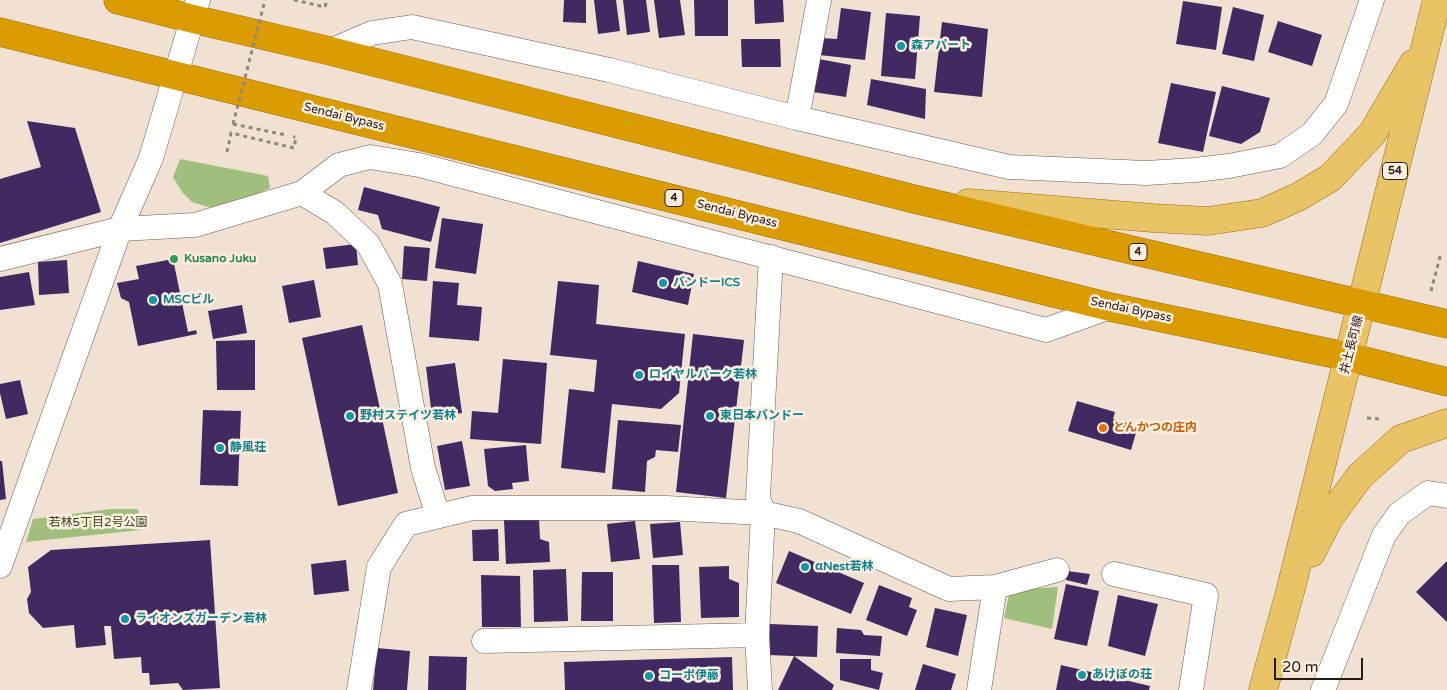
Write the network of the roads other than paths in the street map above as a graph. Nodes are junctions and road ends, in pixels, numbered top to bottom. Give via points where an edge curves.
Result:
1 (118, 0) edge
2 (820, 0) edge
3 (1372, 0) edge
4 (1437, 0) edge
5 (196, 10) edge
6 (0, 32) edge
7 (1428, 37) junction
8 (330, 51) junction
9 (176, 75) junction
10 (797, 118) junction
11 (302, 193) junction
12 (914, 199) junction
13 (120, 229) junction
14 (771, 257) junction
15 (0, 259) edge
16 (1362, 305) junction
17 (1110, 306) junction
18 (1447, 324) edge
19 (1349, 356) junction
20 (1447, 382) edge
21 (1447, 423) edge
22 (1447, 496) edge
23 (763, 513) junction
24 (438, 516) junction
25 (0, 566) edge
26 (1057, 570) dead end
27 (1114, 574) dead end
28 (995, 587) junction
29 (1290, 592) junction
30 (757, 635) junction
31 (484, 641) dead end
32 (359, 690) edge
33 (760, 690) edge
34 (979, 690) edge
35 (1191, 690) edge
36 (1263, 690) edge
37 (1323, 690) edge

1 - 5 highway, 4
2 - 10 street
3 - 10 street via 1336,104 1312,134 1280,156 1230,166 1146,173 1009,167
4 - 7 main road, 井土長町線 / 54
5 - 8 highway, 4
5 - 9 street
6 - 9 highway, Sendai Bypass / 4
7 - 12 main road via 1372,134 1330,178 1298,198 1262,213 1208,221
7 - 16 main road, 井土長町線 / 54
8 - 10 street via 372,33 412,27 609,70
8 - 12 highway, 4
9 - 13 street via 151,158
9 - 17 highway, Sendai Bypass / 4
11 - 13 street via 195,226
11 - 14 street via 339,165 370,156 419,165
11 - 24 street via 335,212 368,244 390,284 423,468
12 - 16 highway, 4
13 - 15 street
13 - 25 street
14 - 17 street via 1046,330
14 - 23 street via 758,497
16 - 18 highway, 4
16 - 19 main road, 井土長町線 / 54
17 - 19 highway, Sendai Bypass / 4
19 - 20 highway, Sendai Bypass / 4
19 - 29 main road, 井土長町線 / 54
21 - 29 main road via 1401,439 1360,476 1329,518
22 - 37 street via 1428,493 1399,514 1384,535
23 - 24 street via 666,508 472,508
23 - 28 street via 799,521 949,590
23 - 30 street
24 - 32 street via 406,524 379,567
26 - 28 street
27 - 35 street via 1206,595
28 - 34 street
29 - 36 main road, 井土長町線 / 54
30 - 31 street
30 - 33 street

